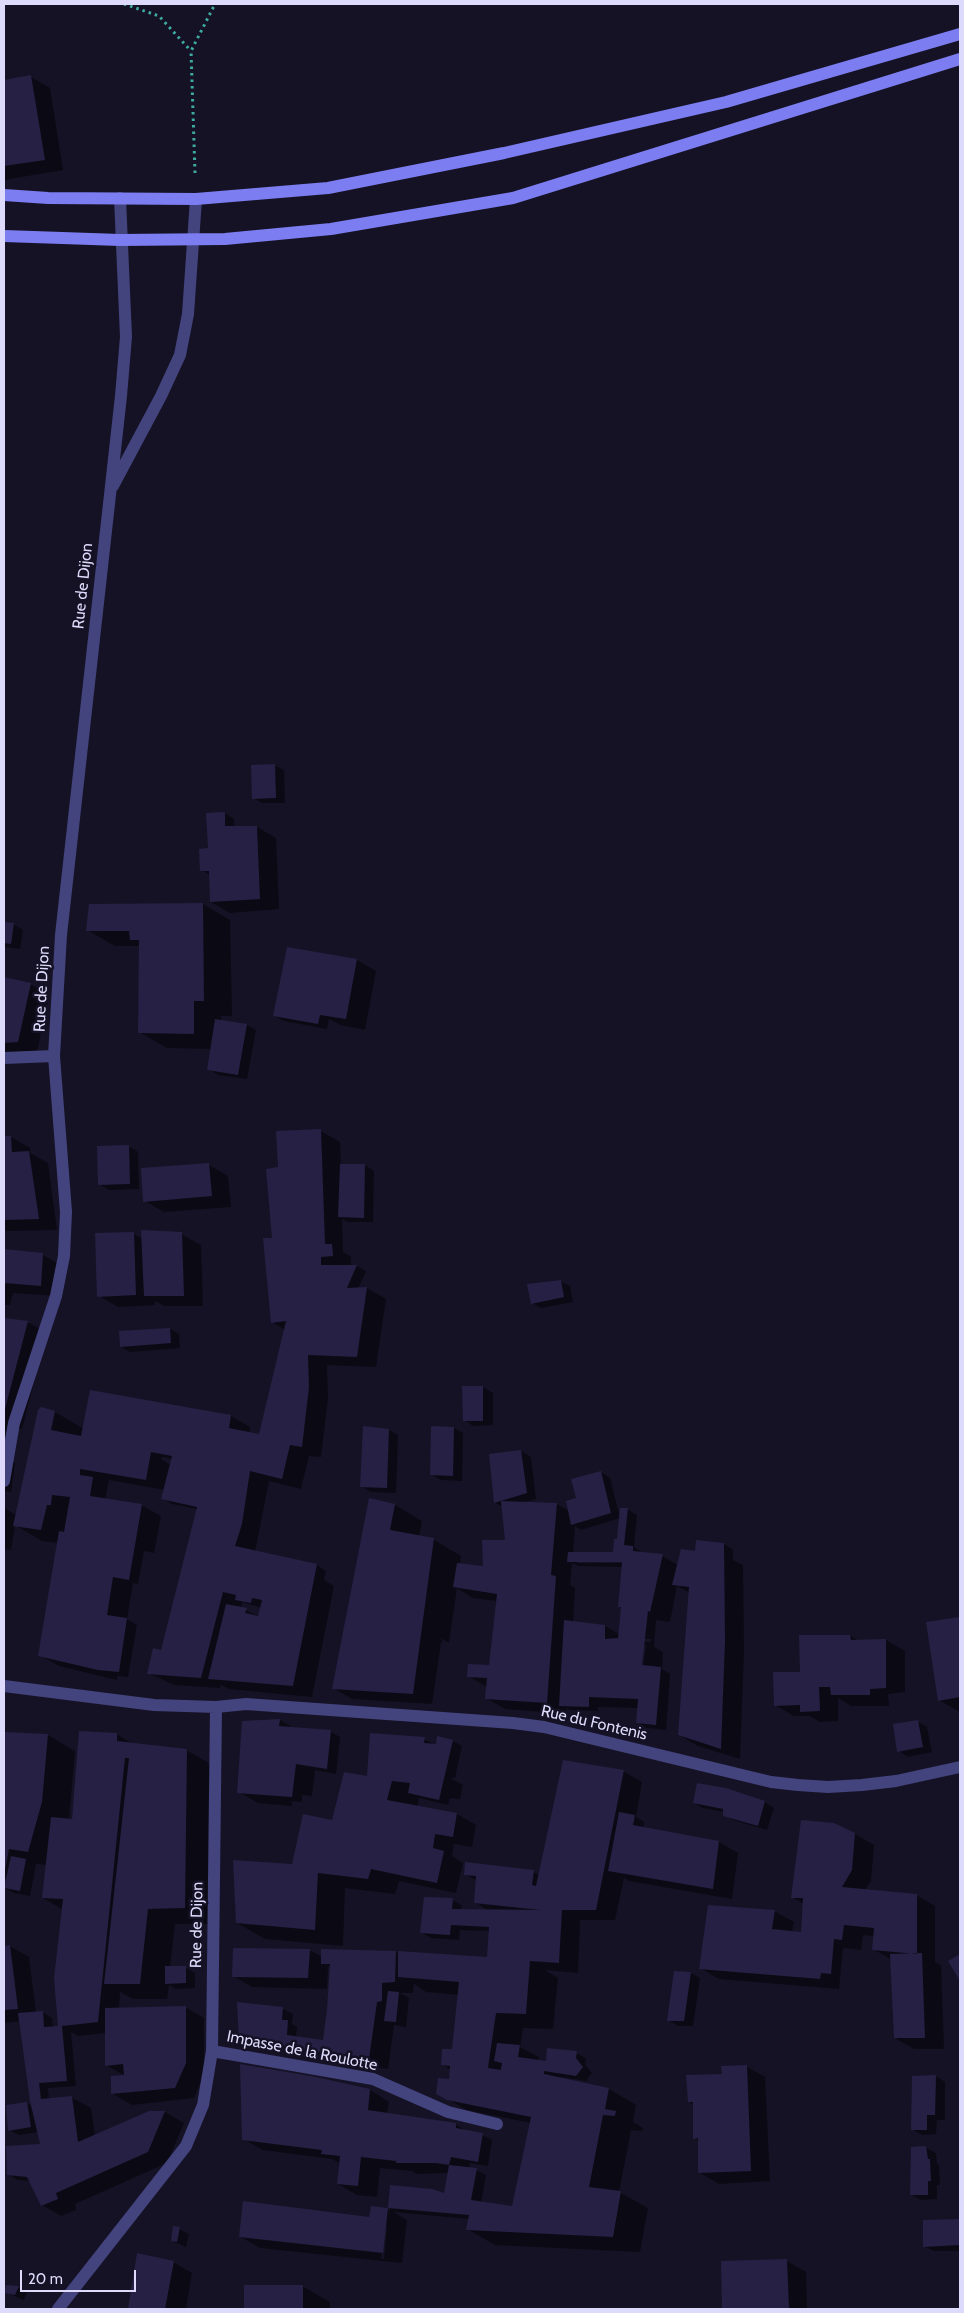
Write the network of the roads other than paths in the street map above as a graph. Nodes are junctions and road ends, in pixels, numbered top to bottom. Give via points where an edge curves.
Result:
1 (960, 34) edge
2 (960, 59) edge
3 (4, 195) edge
4 (120, 198) junction
5 (196, 199) junction
6 (4, 236) edge
7 (120, 240) junction
8 (194, 240) junction
9 (109, 493) junction
10 (54, 1056) junction
11 (4, 1058) edge
12 (4, 1481) edge
13 (4, 1686) edge
14 (216, 1707) junction
15 (960, 1767) edge
16 (212, 2050) junction
17 (497, 2124) dead end
18 (58, 2309) edge

1 - 5 main road via 726,102 504,153 328,188
2 - 8 main road via 513,198 331,229
3 - 4 main road
4 - 5 main road
4 - 7 street, Rue de Dijon
5 - 8 street, Rue de Dijon
6 - 7 main road
7 - 8 main road
7 - 9 street, Rue de Dijon via 126,337
8 - 9 street, Rue de Dijon via 188,314 180,355
9 - 10 street, Rue de Dijon via 61,935
10 - 11 street
10 - 12 street, Rue de Dijon via 66,1212 64,1256 56,1296 14,1423
13 - 14 street via 154,1705
14 - 15 street, Rue du Fontenis via 246,1704 529,1725 771,1782 798,1785 862,1785
14 - 16 street, Rue de Dijon
16 - 17 street, Impasse de la Roulotte via 373,2079 448,2112
16 - 18 street, Rue de Dijon via 203,2105 186,2146

